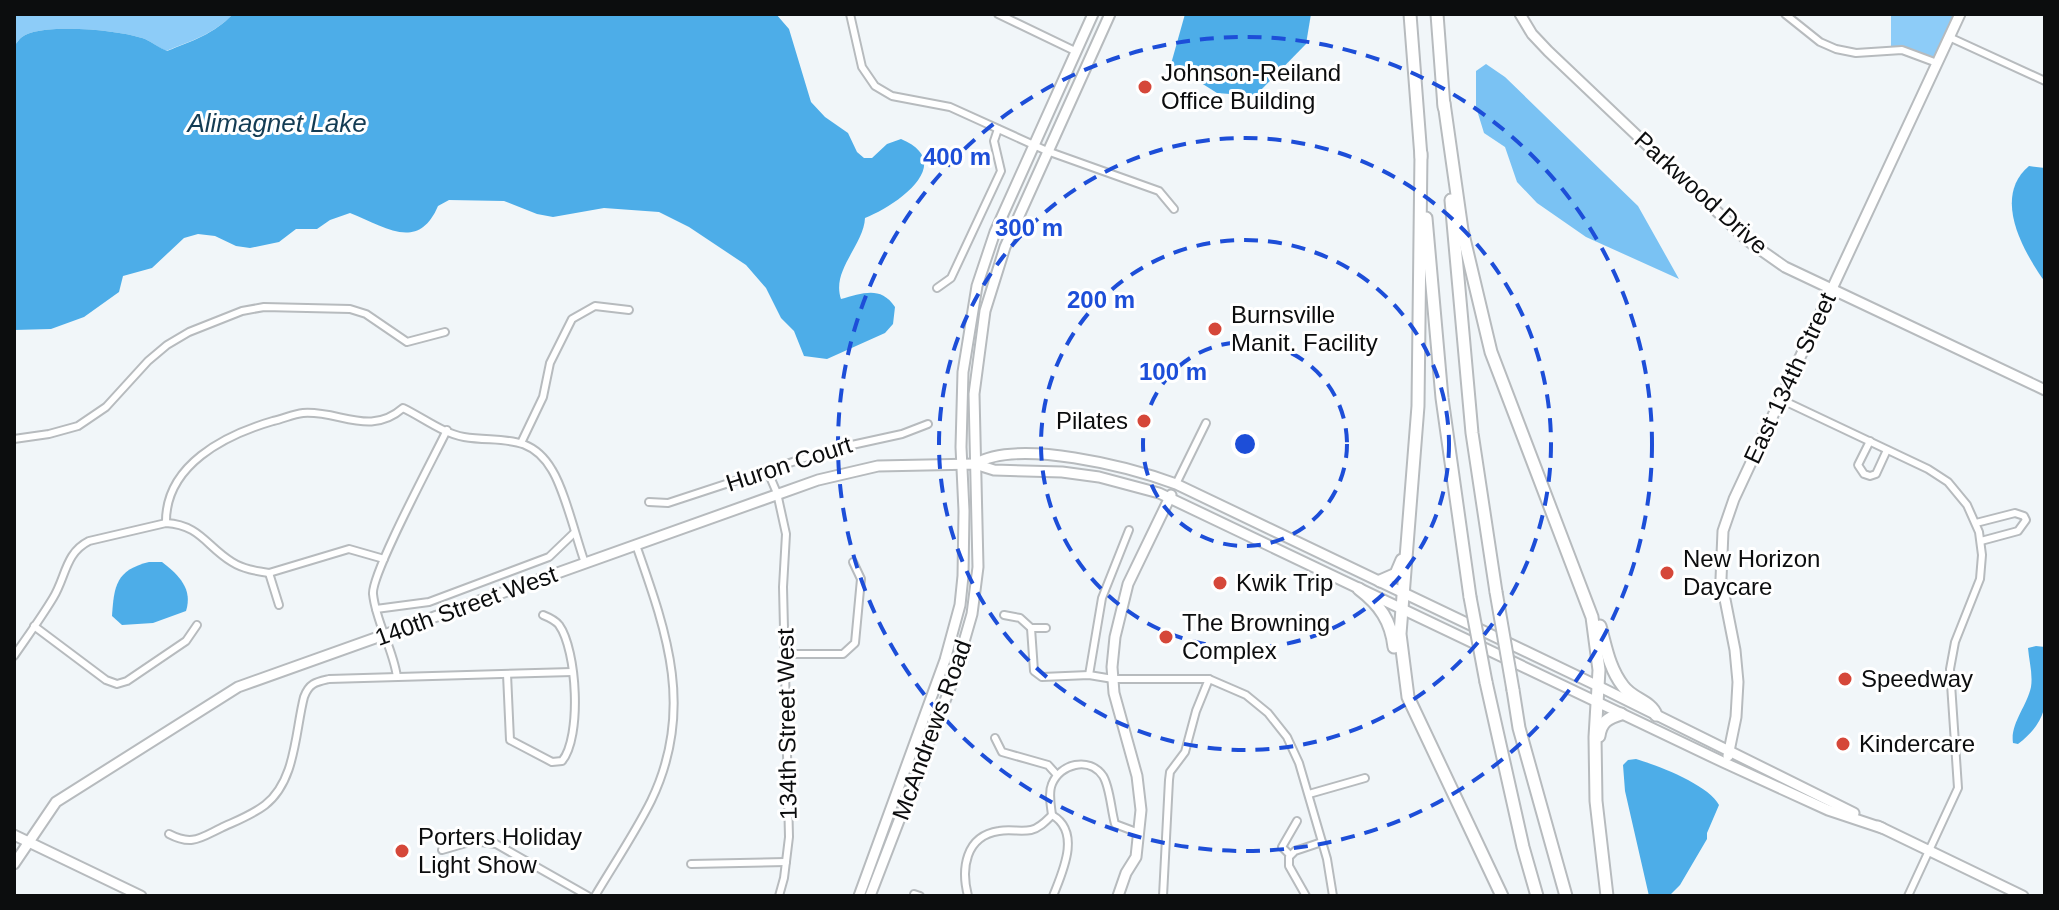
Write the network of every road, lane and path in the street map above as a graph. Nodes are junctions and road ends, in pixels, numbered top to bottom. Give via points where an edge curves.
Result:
1 (850, 14) edge
2 (998, 14) edge
3 (1093, 14) edge
4 (1110, 14) edge
5 (1410, 14) edge
6 (1437, 14) edge
7 (1520, 14) edge
8 (1785, 14) edge
9 (1960, 14) edge
10 (1949, 37) junction
11 (1077, 52) junction
12 (1937, 63) junction
13 (2045, 81) edge
14 (1444, 103) junction
15 (998, 129) junction
16 (1034, 146) junction
17 (1047, 151) junction
18 (1421, 153) junction
19 (1174, 209) dead end
20 (937, 288) dead end
21 (1831, 290) junction
22 (629, 310) dead end
23 (445, 332) dead end
24 (2045, 390) edge
25 (1780, 399) junction
26 (1206, 423) dead end
27 (928, 424) dead end
28 (447, 430) junction
29 (14, 439) edge
30 (1870, 441) junction
31 (521, 443) junction
32 (1887, 450) junction
33 (961, 464) junction
34 (975, 464) junction
35 (768, 472) junction
36 (1176, 484) junction
37 (777, 493) junction
38 (1170, 497) junction
39 (649, 502) dead end
40 (166, 523) junction
41 (1976, 523) junction
42 (1409, 524) junction
43 (1129, 530) dead end
44 (574, 533) junction
45 (1981, 541) junction
46 (636, 545) junction
47 (384, 559) junction
48 (853, 562) dead end
49 (585, 563) junction
50 (269, 573) junction
51 (1380, 581) junction
52 (1359, 589) junction
53 (1404, 593) junction
54 (279, 605) dead end
55 (376, 609) junction
56 (1402, 609) junction
57 (543, 615) dead end
58 (1004, 615) dead end
59 (1592, 617) junction
60 (197, 625) dead end
61 (34, 626) junction
62 (1031, 628) junction
63 (1046, 628) dead end
64 (385, 635) junction
65 (785, 654) junction
66 (14, 656) edge
67 (572, 672) junction
68 (507, 674) junction
69 (1089, 675) junction
70 (397, 677) junction
71 (1113, 679) junction
72 (1209, 679) junction
73 (1598, 686) junction
74 (1406, 689) junction
75 (1598, 704) junction
76 (1621, 714) junction
77 (1656, 715) junction
78 (995, 738) dead end
79 (1731, 752) junction
80 (1725, 763) junction
81 (1057, 775) junction
82 (1365, 778) dead end
83 (1596, 780) junction
84 (1309, 794) junction
85 (1052, 815) junction
86 (1297, 821) dead end
87 (1882, 828) junction
88 (1139, 833) junction
89 (169, 834) dead end
90 (14, 835) edge
91 (28, 842) junction
92 (1322, 842) junction
93 (442, 850) dead end
94 (1930, 852) junction
95 (1290, 855) junction
96 (786, 862) junction
97 (14, 864) edge
98 (691, 864) dead end
99 (141, 896) edge
100 (588, 896) edge
101 (595, 896) edge
102 (779, 896) edge
103 (859, 896) edge
104 (870, 896) edge
105 (968, 896) edge
106 (1053, 896) edge
107 (1118, 896) edge
108 (1163, 896) edge
109 (1306, 896) edge
110 (1333, 896) edge
111 (1502, 896) edge
112 (1537, 896) edge
113 (1566, 896) edge
114 (1607, 896) edge
115 (1908, 896) edge
116 (2023, 896) edge

1 - 15 street via 862,67 875,86 892,96 950,107
2 - 11 street
3 - 11 street, McAndrews Road
4 - 17 street, McAndrews Road
5 - 18 highway
6 - 14 highway
7 - 21 street, Parkwood Drive via 1548,51 1748,241
8 - 12 street via 1836,49 1902,50
9 - 10 street, East 134th Street
10 - 12 street, East 134th Street
10 - 13 street
11 - 16 street, McAndrews Road
12 - 21 street, East 134th Street
14 - 59 highway via 1462,230 1491,352
14 - 113 highway, bridge via 1472,433 1496,592 1519,728
15 - 16 street
15 - 20 street via 994,141 1001,171 951,278
16 - 17 street
16 - 33 street, McAndrews Road via 985,259 972,306 963,372
17 - 19 street via 1159,191
17 - 34 street, McAndrews Road via 1005,247 985,311 974,394
18 - 42 highway via 1418,406
18 - 112 highway, bridge via 1442,398 1470,597
21 - 24 street, Parkwood Drive
21 - 25 street, East 134th Street
22 - 31 street via 595,306 572,319
23 - 29 street via 407,342 350,309 242,311 167,345 106,407 78,426
25 - 30 street
25 - 79 street, East 134th Street via 1723,531 1721,579 1738,682
26 - 36 street
27 - 35 street, Huron Court via 840,446
28 - 31 street via 463,437
28 - 40 street via 403,408 392,418 374,421 302,413 245,429 189,466 169,497
28 - 47 street
30 - 32 street
30 - 32 street via 1858,465 1864,474 1876,474
31 - 44 street via 540,454 553,471
32 - 41 street via 1948,482
33 - 34 street, 140th Street West
33 - 37 street, 140th Street West via 878,466
33 - 103 street, McAndrews Road via 963,576 954,630
34 - 36 street via 993,455 1080,458
34 - 38 street via 1099,477
34 - 104 street, McAndrews Road via 978,567 972,614 953,680
35 - 37 street, 134th Street West
35 - 39 street, Huron Court via 668,503
36 - 38 street
36 - 51 street
37 - 46 street, 140th Street West
37 - 65 street, 134th Street West via 786,534 778,587
38 - 52 street
38 - 71 street via 1123,598
40 - 50 street via 194,529 230,561
40 - 61 street via 79,547
41 - 45 street
41 - 45 street via 2015,513 2026,520 2018,531
42 - 51 highway via 1400,568
42 - 53 highway
43 - 69 street via 1102,598
44 - 49 street
44 - 55 street via 549,557 429,602
45 - 94 street via 1980,579 1950,669 1958,788
46 - 49 street, 140th Street West
46 - 101 street via 669,645 673,726 651,800
47 - 50 street via 349,549
47 - 55 street via 372,591
48 - 65 street via 861,579 855,643 843,654
49 - 64 street, 140th Street West
50 - 54 street
51 - 53 street
52 - 56 street
52 - 74 highway via 1388,621
53 - 56 highway
53 - 73 street
55 - 64 street
56 - 74 highway
56 - 75 street
57 - 67 street via 559,625 570,649
58 - 62 street via 1020,618
59 - 73 highway
59 - 77 highway via 1599,623 1618,679
60 - 61 street via 186,641 117,684
61 - 66 street
62 - 63 street
62 - 69 street via 1034,671 1042,677
64 - 70 street
64 - 91 street, 140th Street West via 238,687 56,802
65 - 96 street, 134th Street West
67 - 68 street
67 - 68 street via 571,740 564,758 555,762 510,740
68 - 70 street
69 - 71 street
70 - 89 street via 314,682 304,697 288,771 275,796 253,813 194,840
71 - 72 street
71 - 88 street via 1137,776
72 - 84 street via 1246,695 1268,713 1287,737
72 - 108 street via 1185,752 1170,772
73 - 75 highway
73 - 77 street
74 - 111 highway
75 - 76 street
75 - 83 highway
76 - 80 street
76 - 83 highway via 1601,726
77 - 79 street
78 - 81 street via 1002,752 1048,765
79 - 80 street, East 134th Street
79 - 87 street
80 - 87 street via 1828,810
81 - 85 street via 1051,786
81 - 88 street via 1072,765 1092,766 1107,786 1115,824
82 - 84 street
83 - 114 highway
84 - 92 street
85 - 105 street via 1034,830 1000,830 977,841 967,856
85 - 106 street via 1062,823 1069,854
86 - 95 street via 1282,847
87 - 94 street
88 - 107 street via 1136,857
90 - 91 street
91 - 97 street, 140th Street West
91 - 99 street
92 - 95 street
92 - 110 street
93 - 100 street via 473,841 496,844
94 - 115 street
94 - 116 street
95 - 109 street via 1289,866
96 - 98 street
96 - 102 street, 134th Street West

